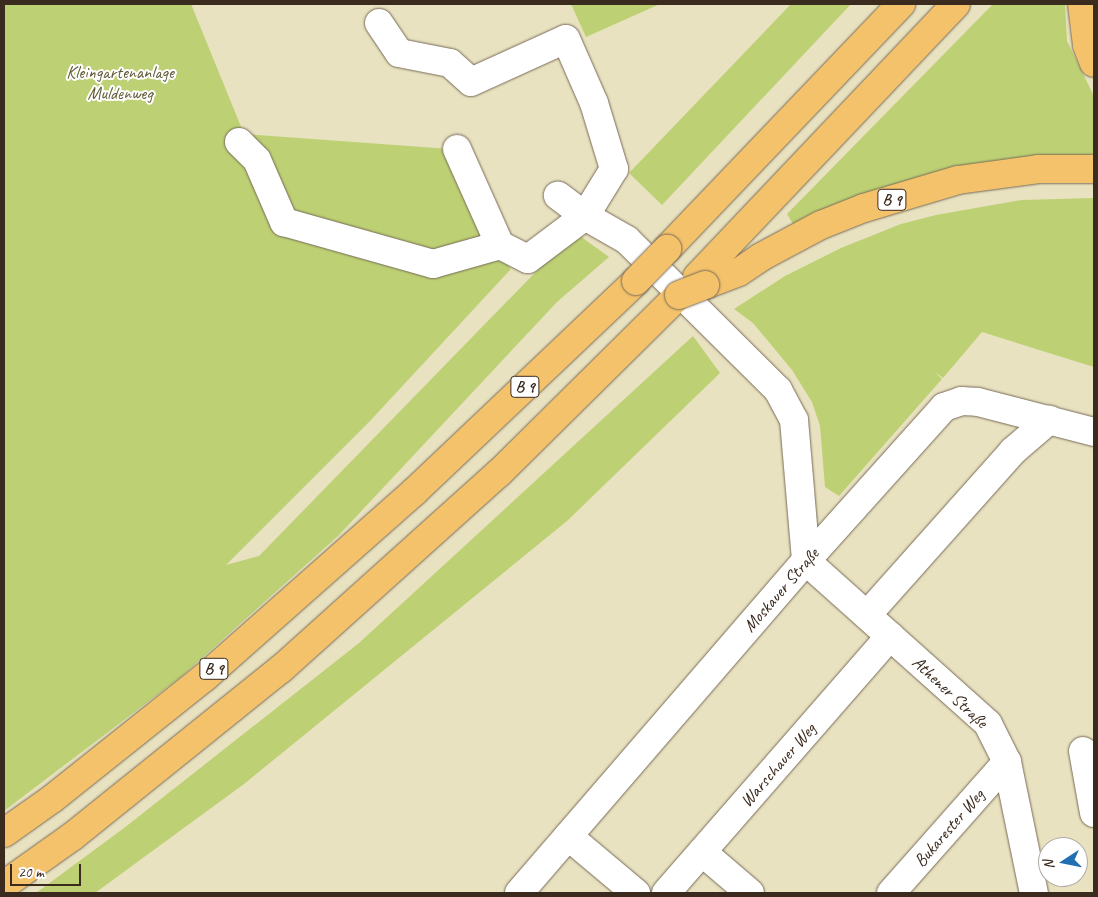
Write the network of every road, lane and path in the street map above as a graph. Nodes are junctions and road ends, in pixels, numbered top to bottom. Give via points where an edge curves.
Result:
1 (956, 4) edge
2 (1082, 4) edge
3 (898, 7) edge
4 (379, 23) dead end
5 (1094, 63) edge
6 (239, 142) dead end
7 (456, 149) dead end
8 (1094, 169) edge
9 (558, 196) dead end
10 (585, 216) junction
11 (500, 245) junction
12 (686, 292) junction
13 (1049, 420) junction
14 (1094, 432) edge
15 (806, 561) junction
16 (867, 615) junction
17 (890, 636) junction
18 (1083, 751) dead end
19 (1007, 762) junction
20 (1094, 813) edge
21 (4, 833) edge
22 (568, 836) junction
23 (702, 852) junction
24 (4, 885) edge
25 (519, 893) edge
26 (636, 893) edge
27 (666, 893) edge
28 (750, 893) edge
29 (892, 893) edge
30 (1034, 893) edge

1 - 12 highway
2 - 5 highway via 1087,45
3 - 21 highway, B 9, bridge via 636,281 414,492 205,677 52,799
4 - 10 street via 399,53 450,63 471,82 566,39 594,103 614,169
6 - 11 street via 256,160 284,222 433,264
7 - 11 street
8 - 12 highway, B 9 via 1038,169 949,183 864,208 821,225 739,272
9 - 10 street
10 - 11 street via 528,259
10 - 15 street via 627,240 778,390 794,420
12 - 24 highway, B 9 via 499,472 281,668 73,836
13 - 14 street, Moskauer Straße
13 - 15 street, Moskauer Straße via 978,402 960,401 944,407
13 - 16 street via 1013,451
15 - 16 street, Athener Straße
15 - 22 street, Moskauer Straße
16 - 17 street, Athener Straße
17 - 19 street, Athener Straße via 988,724
17 - 23 street, Warschauer Weg
18 - 20 street
19 - 29 street, Bukarester Weg
19 - 30 street, Athener Straße
22 - 25 street, Moskauer Straße
22 - 26 street
23 - 27 street, Warschauer Weg
23 - 28 street

